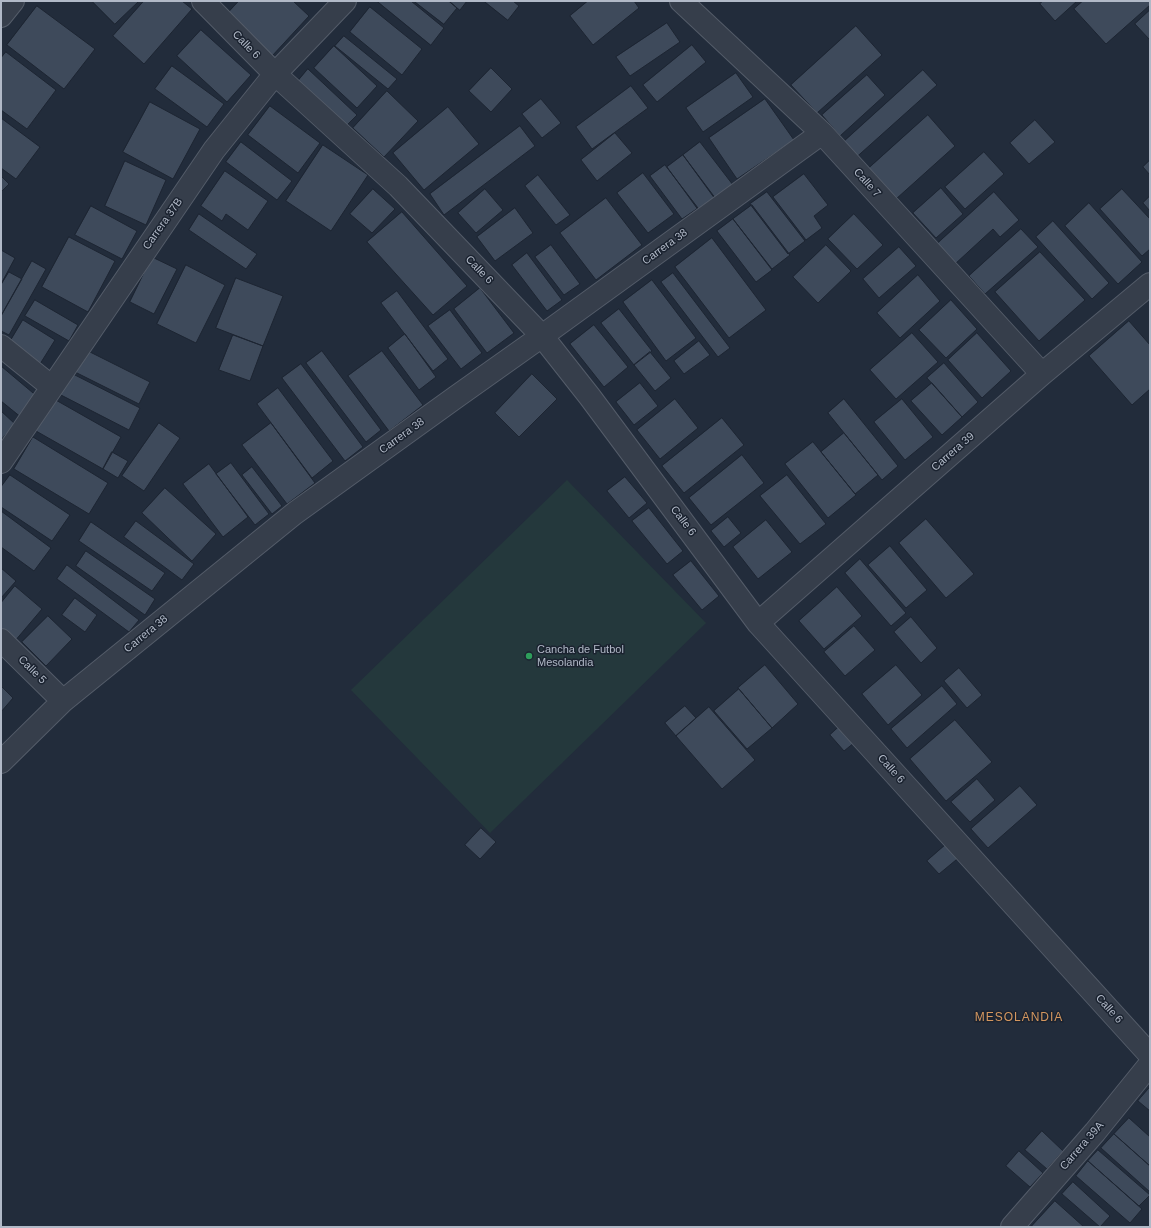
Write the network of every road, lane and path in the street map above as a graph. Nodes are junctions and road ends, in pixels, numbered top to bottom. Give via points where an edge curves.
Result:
1 (13, 1) edge
2 (204, 1) edge
3 (345, 1) edge
4 (682, 1) edge
5 (1, 16) edge
6 (276, 74) junction
7 (822, 133) junction
8 (1150, 284) edge
9 (542, 336) junction
10 (1, 346) edge
11 (1042, 374) junction
12 (52, 387) junction
13 (1, 462) edge
14 (758, 623) junction
15 (1, 640) edge
16 (63, 701) junction
17 (1, 762) edge
18 (1150, 1055) edge
19 (1150, 1064) edge
20 (1012, 1227) edge

1 - 5 street
2 - 6 street, Calle 6
3 - 6 street, Carrera 37B
4 - 7 street, Calle 7
6 - 9 street, Calle 6 via 398,186
6 - 12 street, Carrera 37B via 214,150
7 - 9 street, Carrera 38
7 - 11 street, Calle 7
8 - 11 street, Carrera 39
9 - 14 street, Calle 6
9 - 16 street, Carrera 38 via 295,513
10 - 12 street
11 - 14 street, Carrera 39
12 - 13 street, Carrera 37B
14 - 18 street, Calle 6
15 - 16 street, Calle 5
16 - 17 street, Carrera 38
19 - 20 street, Carrera 39A

